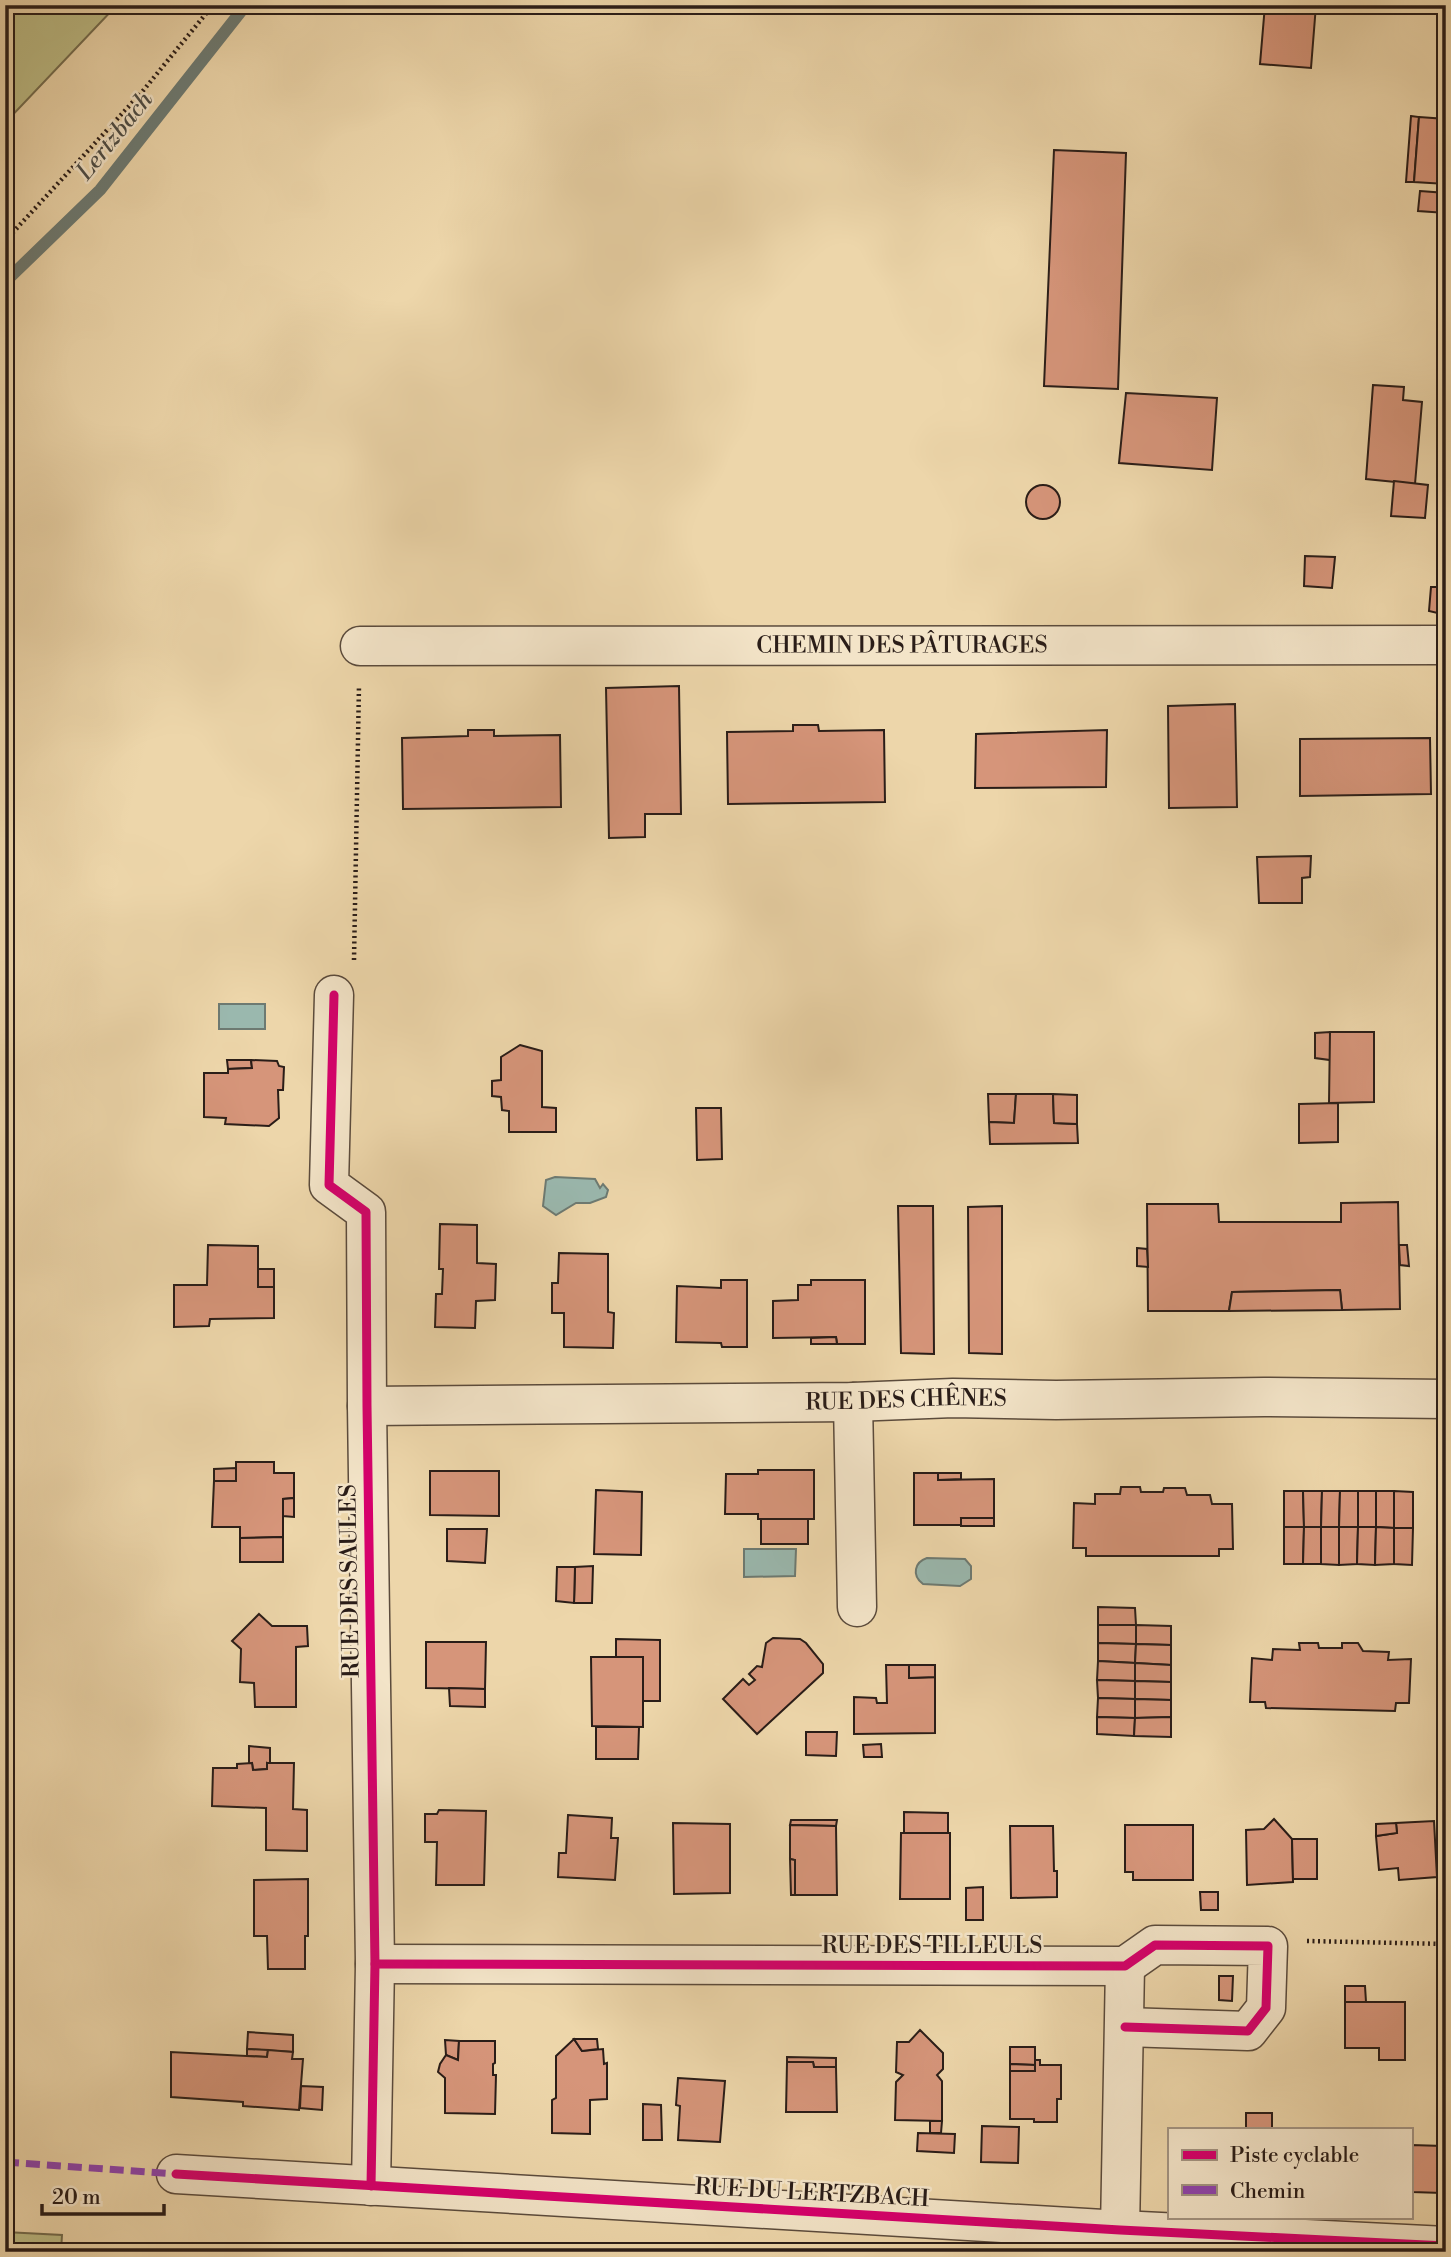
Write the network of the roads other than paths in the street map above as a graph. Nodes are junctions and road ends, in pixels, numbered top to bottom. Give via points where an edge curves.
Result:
1 (1446, 645) edge
2 (360, 646) road end
3 (334, 995) road end
4 (1446, 1399) edge
5 (853, 1402) junction
6 (367, 1406) junction
7 (857, 1607) dead end
8 (375, 1964) junction
9 (1125, 1965) junction
10 (1125, 2026) junction
11 (176, 2174) dead end
12 (371, 2186) junction
13 (1120, 2230) junction
14 (1446, 2246) edge

1 - 2 street, CHEMIN DES PÂTURAGES
3 - 6 street, RUE DES SAULES via 329,1185 366,1212
4 - 5 street, RUE DES CHÊNES
5 - 6 street, RUE DES CHÊNES
5 - 7 street
6 - 8 street, RUE DES SAULES
8 - 9 street, RUE DES TILLEULS
8 - 12 street, RUE DES SAULES
9 - 10 street
9 - 10 street via 1155,1945 1268,1946 1266,2008 1248,2031
10 - 13 street
11 - 12 street, RUE DU LERTZBACH
12 - 13 street, RUE DU LERTZBACH
13 - 14 street, RUE DU LERTZBACH

